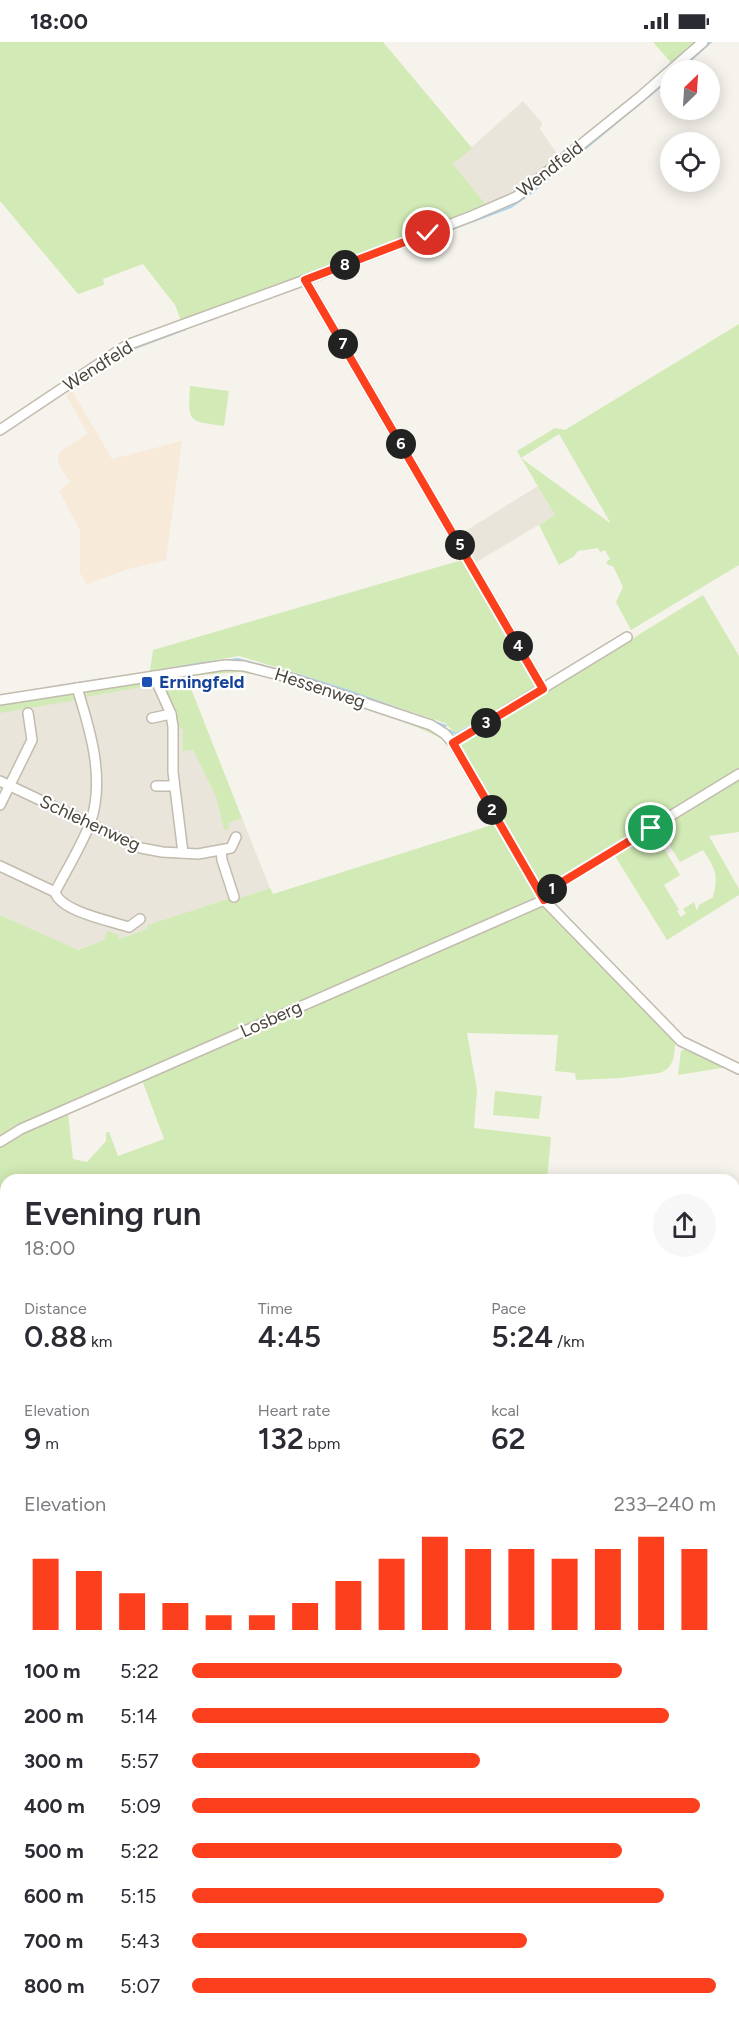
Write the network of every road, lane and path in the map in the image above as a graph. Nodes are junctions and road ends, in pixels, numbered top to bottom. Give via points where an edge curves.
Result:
1 (703, 42) edge
2 (305, 280) junction
3 (0, 430) edge
4 (627, 637) dead end
5 (154, 676) junction
6 (77, 688) junction
7 (543, 689) junction
8 (0, 700) edge
9 (28, 713) dead end
10 (171, 714) junction
11 (152, 718) dead end
12 (453, 743) junction
13 (739, 774) edge
14 (0, 781) edge
15 (10, 785) junction
16 (156, 786) dead end
17 (174, 786) junction
18 (0, 806) edge
19 (89, 824) junction
20 (236, 837) dead end
21 (221, 851) junction
22 (183, 853) junction
23 (0, 866) edge
24 (55, 892) junction
25 (234, 897) dead end
26 (544, 900) junction
27 (140, 919) dead end
28 (739, 1069) edge
29 (0, 1142) edge

1 - 2 street, Wendfeld via 516,197
2 - 3 street, Wendfeld via 119,349
2 - 7 street
4 - 7 street
5 - 6 street, Hessenweg
5 - 10 street
5 - 12 street, Hessenweg via 214,666 244,666 431,725
6 - 8 street, Hessenweg
6 - 19 street via 94,750 94,799
7 - 12 street
9 - 15 street via 32,740
10 - 11 street
10 - 17 street
12 - 26 street, Hessenweg
13 - 26 street via 554,887
14 - 15 street, Schlehenweg
15 - 18 street
15 - 19 street, Schlehenweg
16 - 17 street
17 - 22 street
19 - 22 street, Schlehenweg via 141,848
19 - 24 street
20 - 21 street via 231,848
21 - 22 street, Schlehenweg
21 - 25 street
23 - 24 street
24 - 27 street via 65,906 129,927
26 - 28 street, Hessenweg via 681,1041
26 - 29 street, Losberg via 21,1129

